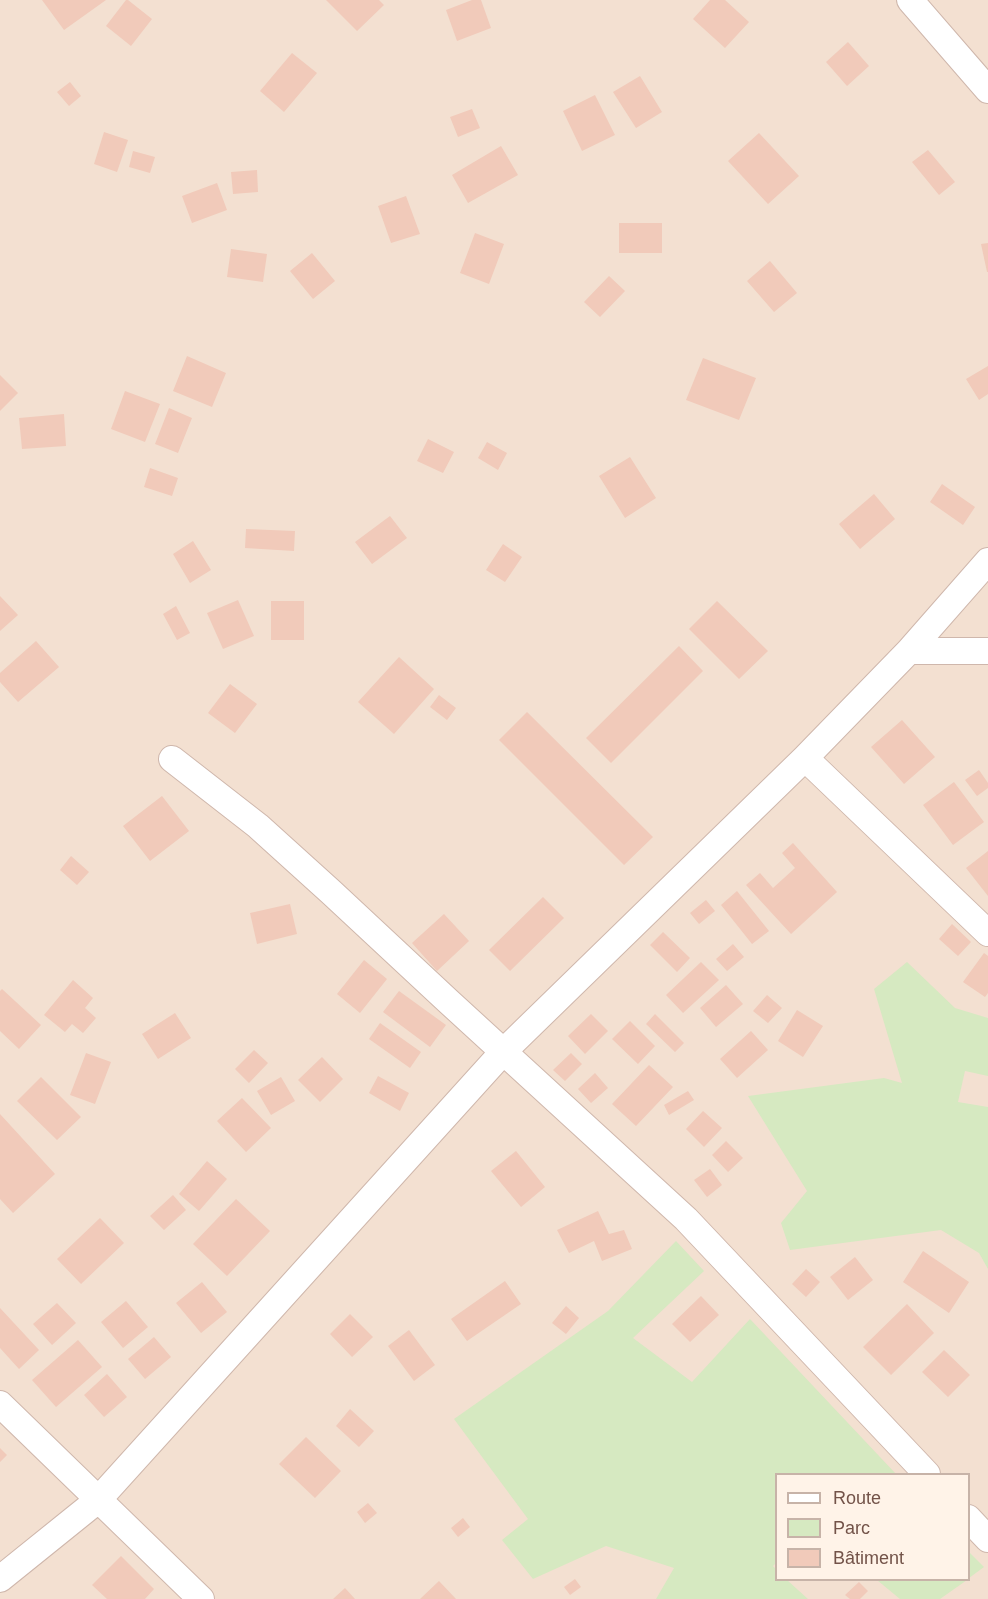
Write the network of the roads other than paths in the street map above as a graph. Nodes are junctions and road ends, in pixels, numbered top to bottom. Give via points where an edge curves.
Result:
1 (910, 0) edge
2 (988, 90) edge
3 (988, 561) edge
4 (909, 651) junction
5 (988, 651) edge
6 (805, 758) junction
7 (172, 759) dead end
8 (988, 933) edge
9 (503, 1053) junction
10 (0, 1404) edge
11 (926, 1473) edge
12 (98, 1500) junction
13 (970, 1519) edge
14 (988, 1539) edge
15 (0, 1579) edge
16 (201, 1599) edge

1 - 2 street
3 - 4 street
4 - 5 street
4 - 6 street
6 - 8 street
6 - 9 street
7 - 9 street via 258,826
9 - 11 street via 686,1219
9 - 12 street
10 - 12 street
12 - 15 street
12 - 16 street
13 - 14 street

